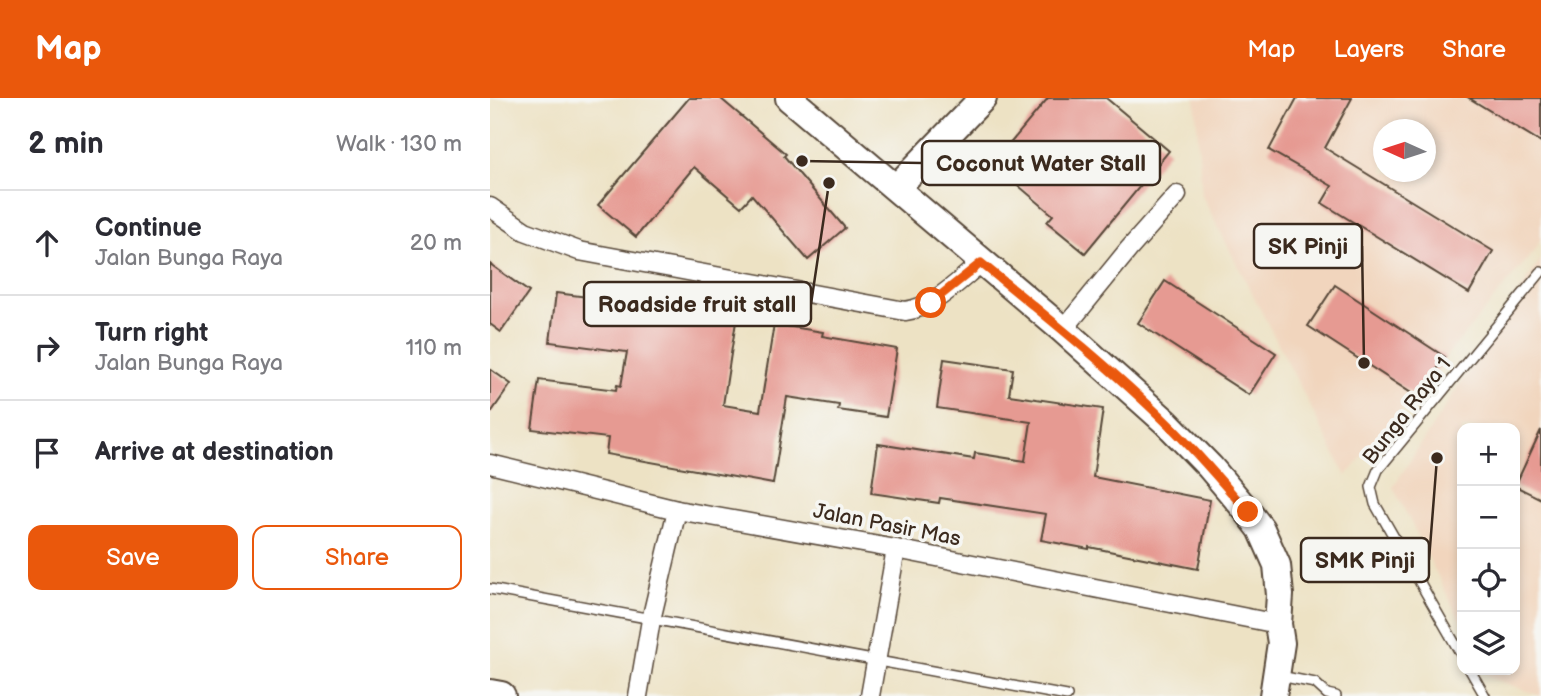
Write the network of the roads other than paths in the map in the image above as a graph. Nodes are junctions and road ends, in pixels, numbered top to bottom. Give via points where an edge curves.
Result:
1 (789, 98) edge
2 (982, 98) edge
3 (896, 188) junction
4 (1177, 195) dead end
5 (490, 207) edge
6 (981, 263) junction
7 (1541, 272) edge
8 (1063, 330) junction
9 (490, 464) edge
10 (677, 510) junction
11 (897, 549) junction
12 (490, 589) edge
13 (651, 620) junction
14 (1278, 624) junction
15 (1457, 647) edge
16 (877, 662) junction
17 (1473, 675) edge
18 (1275, 686) edge
19 (490, 694) edge
20 (501, 696) edge
21 (638, 696) edge
22 (870, 696) edge
23 (1067, 696) edge
24 (1255, 696) edge
25 (1336, 696) edge
26 (1485, 696) edge

1 - 3 main road
2 - 3 main road
3 - 6 main road
4 - 8 street
5 - 6 street via 524,231 579,251 905,311 931,303
6 - 8 main road
7 - 15 lane, Bunga Raya 1 via 1378,470 1371,487 1375,504
8 - 14 main road via 1167,423 1261,529 1277,565
9 - 10 street, Jalan Pasir Mas
10 - 11 street, Jalan Pasir Mas
10 - 13 street
11 - 14 street, Jalan Pasir Mas
11 - 16 street
12 - 13 lane
13 - 16 lane
13 - 21 street
14 - 18 main road via 1281,643
14 - 24 main road via 1267,636
16 - 22 street
16 - 23 lane
17 - 26 lane
18 - 25 lane via 1315,684
19 - 20 main road

